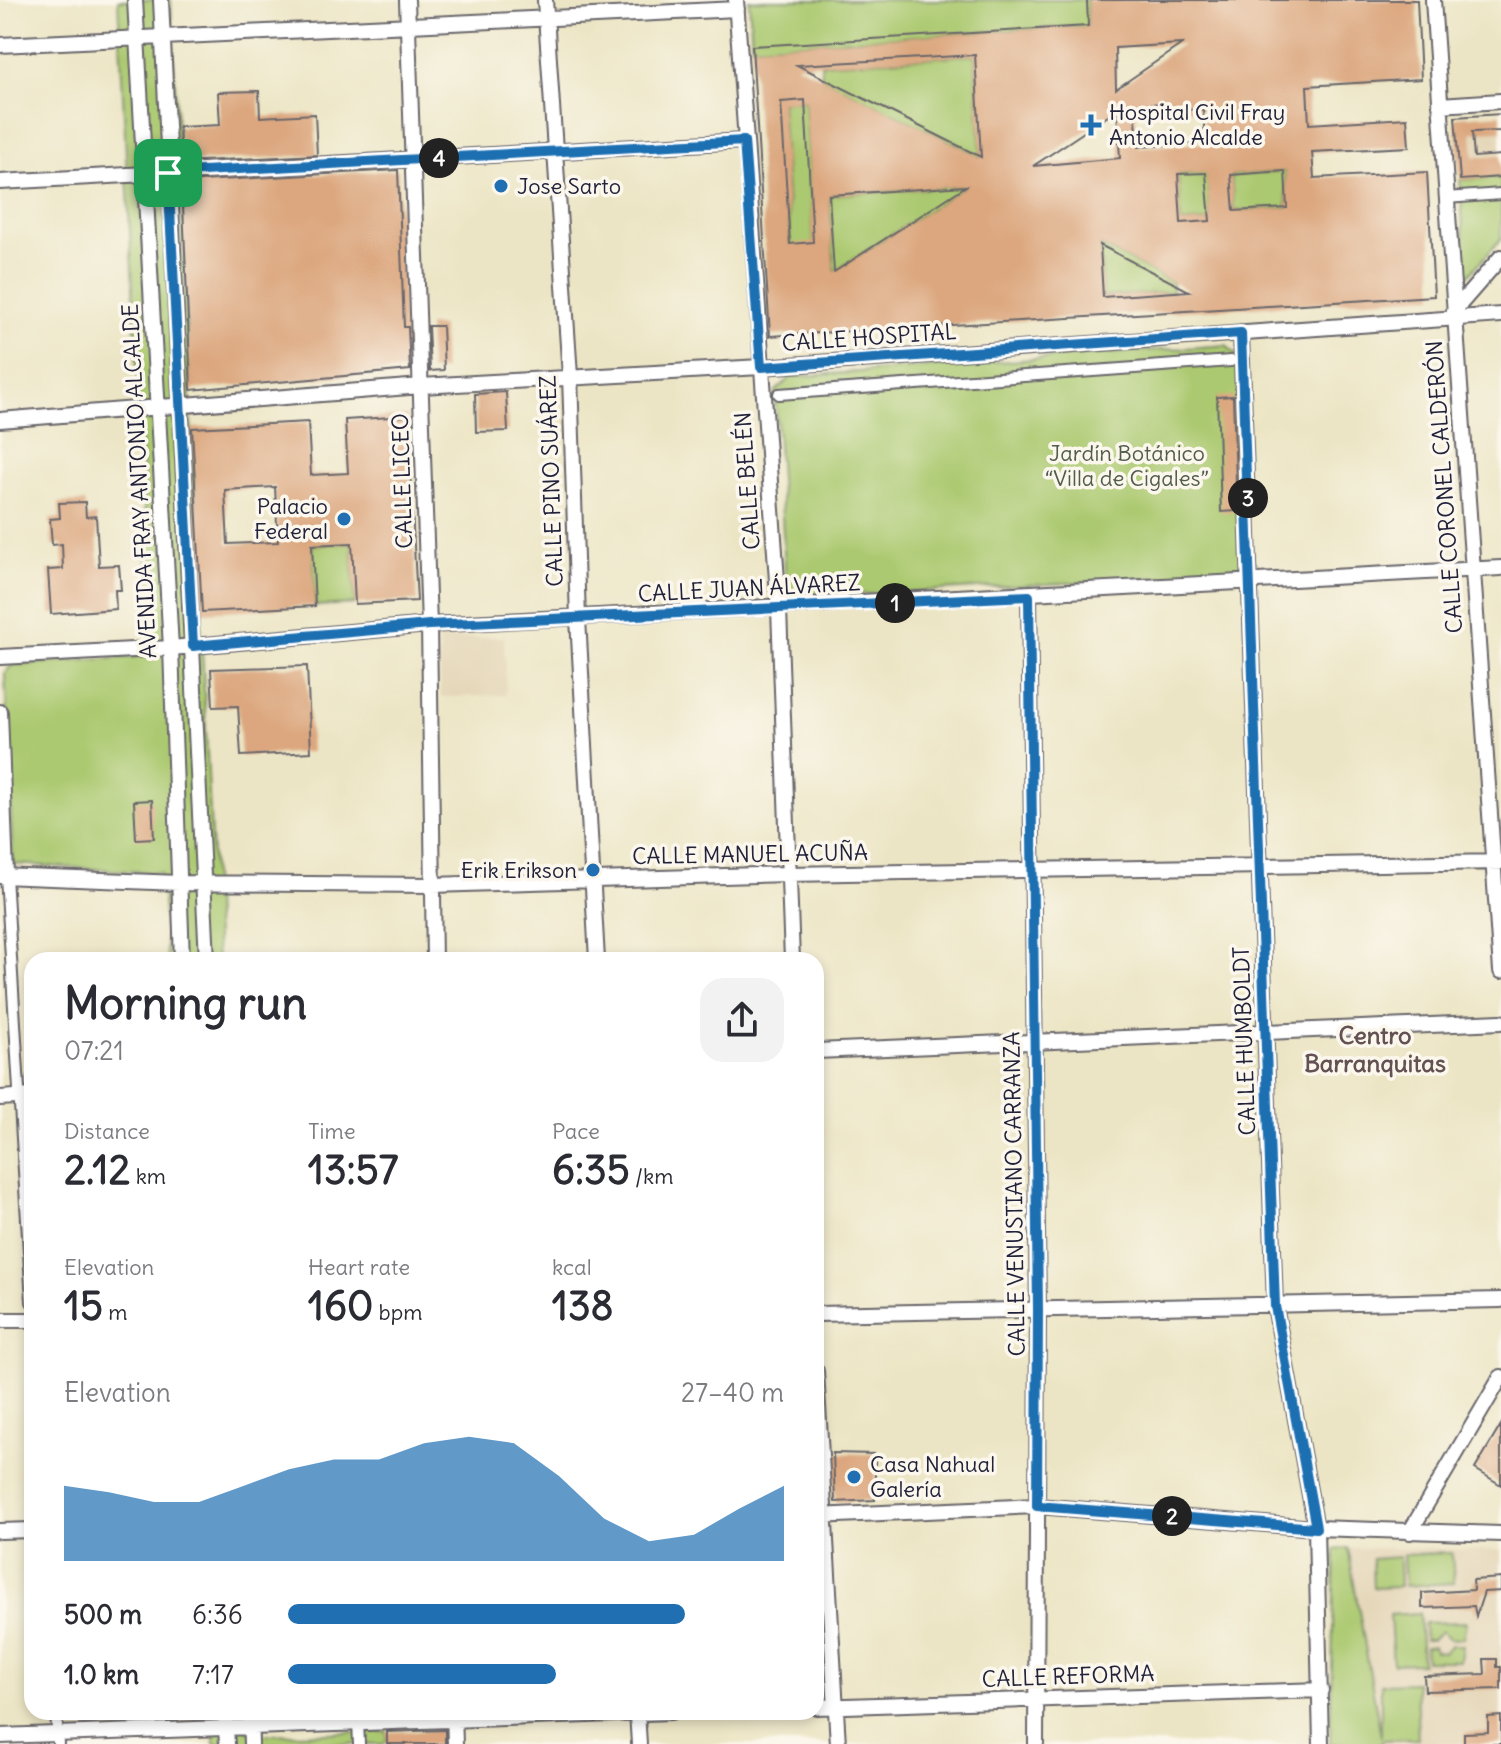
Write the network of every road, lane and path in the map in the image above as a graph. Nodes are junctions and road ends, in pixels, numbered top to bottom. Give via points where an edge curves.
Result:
1 (135, 0) edge
2 (161, 0) edge
3 (407, 0) edge
4 (545, 0) edge
5 (1433, 0) edge
6 (736, 4) edge
7 (546, 18) junction
8 (408, 25) junction
9 (163, 37) junction
10 (137, 38) junction
11 (0, 45) edge
12 (1501, 101) edge
13 (1440, 105) junction
14 (744, 141) junction
15 (555, 152) junction
16 (414, 160) junction
17 (168, 173) junction
18 (144, 174) junction
19 (0, 182) edge
20 (1501, 194) edge
21 (1446, 198) junction
22 (1501, 257) edge
23 (1454, 315) junction
24 (1501, 315) edge
25 (1241, 333) junction
26 (1231, 361) dead end
27 (761, 367) junction
28 (570, 376) junction
29 (421, 386) junction
30 (779, 394) dead end
31 (179, 405) junction
32 (157, 406) junction
33 (0, 420) edge
34 (1501, 568) edge
35 (1471, 570) junction
36 (1251, 583) junction
37 (1029, 596) junction
38 (779, 609) junction
39 (578, 619) junction
40 (429, 625) junction
41 (193, 646) junction
42 (171, 648) junction
43 (0, 657) edge
44 (0, 712) edge
45 (1496, 863) edge
46 (1260, 868) junction
47 (1033, 872) junction
48 (787, 874) junction
49 (3, 876) edge
50 (591, 880) junction
51 (179, 883) junction
52 (204, 883) junction
53 (433, 885) junction
54 (182, 952) edge
55 (207, 952) edge
56 (434, 952) edge
57 (596, 952) edge
58 (792, 952) edge
59 (1501, 971) edge
60 (1501, 1022) edge
61 (1265, 1032) junction
62 (1034, 1042) junction
63 (824, 1051) edge
64 (24, 1077) edge
65 (24, 1096) edge
66 (0, 1098) edge
67 (1501, 1300) edge
68 (1275, 1306) junction
69 (1038, 1309) junction
70 (824, 1314) edge
71 (0, 1320) edge
72 (24, 1320) edge
73 (1501, 1377) edge
74 (1037, 1506) junction
75 (824, 1516) edge
76 (1316, 1528) junction
77 (24, 1530) edge
78 (0, 1531) edge
79 (1410, 1532) junction
80 (1501, 1534) edge
81 (824, 1567) edge
82 (1321, 1690) junction
83 (1036, 1699) junction
84 (824, 1707) edge
85 (835, 1707) junction
86 (218, 1720) edge
87 (226, 1720) edge
88 (250, 1720) edge
89 (286, 1720) edge
90 (385, 1720) edge
91 (454, 1720) edge
92 (637, 1720) edge
93 (358, 1722) junction
94 (0, 1736) edge
95 (58, 1739) edge
96 (227, 1744) edge
97 (251, 1744) edge
98 (359, 1744) edge
99 (455, 1744) edge
100 (639, 1744) edge
101 (838, 1744) edge
102 (1036, 1744) edge
103 (1321, 1744) edge

1 - 10 street, AVENIDA FRAY ANTONIO ALCALDE
2 - 9 street, AVENIDA FRAY ANTONIO ALCALDE
3 - 8 street, CALLE LICEO
4 - 7 street, CALLE PINO SUÁREZ
5 - 13 street, CALLE CORONEL CALDERÓN
6 - 7 street
6 - 14 street, CALLE BELÉN
7 - 8 street
7 - 15 street, CALLE PINO SUÁREZ
8 - 9 street
8 - 16 street, CALLE LICEO
9 - 10 street
9 - 17 street, AVENIDA FRAY ANTONIO ALCALDE
10 - 11 street
10 - 18 street, AVENIDA FRAY ANTONIO ALCALDE
12 - 13 street
13 - 21 street, CALLE CORONEL CALDERÓN
14 - 15 street
14 - 27 street, CALLE BELÉN
15 - 16 street
15 - 28 street, CALLE PINO SUÁREZ
16 - 17 street
16 - 29 street, CALLE LICEO
17 - 18 street
17 - 31 street, AVENIDA FRAY ANTONIO ALCALDE
18 - 19 street
18 - 32 street, AVENIDA FRAY ANTONIO ALCALDE
20 - 21 street
21 - 23 street, CALLE CORONEL CALDERÓN
22 - 23 street
23 - 24 street, CALLE HOSPITAL
23 - 25 street, CALLE HOSPITAL
23 - 35 street, CALLE CORONEL CALDERÓN
25 - 27 street, CALLE HOSPITAL
25 - 36 street, CALLE HUMBOLDT
26 - 30 street
27 - 28 street, CALLE HOSPITAL
27 - 38 street, CALLE BELÉN
28 - 29 street, CALLE HOSPITAL
28 - 39 street, CALLE PINO SUÁREZ
29 - 31 street, CALLE HOSPITAL
29 - 40 street, CALLE LICEO
31 - 32 street, CALLE HOSPITAL
31 - 41 street, AVENIDA FRAY ANTONIO ALCALDE
32 - 33 street, CALLE HOSPITAL
32 - 42 street, AVENIDA FRAY ANTONIO ALCALDE
34 - 35 street, CALLE JUAN ÁLVAREZ
35 - 36 street, CALLE JUAN ÁLVAREZ
35 - 45 street, CALLE CORONEL CALDERÓN
36 - 37 street, CALLE JUAN ÁLVAREZ
36 - 46 street, CALLE HUMBOLDT
37 - 38 street, CALLE JUAN ÁLVAREZ
37 - 47 street, CALLE VENUSTIANO CARRANZA
38 - 39 street, CALLE JUAN ÁLVAREZ
38 - 48 street, CALLE BELÉN
39 - 40 street, CALLE JUAN ÁLVAREZ
39 - 50 street, CALLE PINO SUÁREZ
40 - 41 street, CALLE JUAN ÁLVAREZ
40 - 53 street, CALLE LICEO
41 - 42 street, CALLE JUAN ÁLVAREZ
41 - 52 street, AVENIDA FRAY ANTONIO ALCALDE
42 - 43 street, CALLE JUAN ÁLVAREZ
42 - 51 street, AVENIDA FRAY ANTONIO ALCALDE
44 - 49 street
45 - 46 street, CALLE MANUEL ACUÑA
45 - 59 street, CALLE CORONEL CALDERÓN
46 - 47 street, CALLE MANUEL ACUÑA
46 - 61 street, CALLE HUMBOLDT
47 - 48 street, CALLE MANUEL ACUÑA
47 - 62 street, CALLE VENUSTIANO CARRANZA
48 - 50 street, CALLE MANUEL ACUÑA
48 - 58 street, CALLE BELÉN
49 - 51 street, CALLE MANUEL ACUÑA
49 - 64 street
50 - 53 street, CALLE MANUEL ACUÑA
50 - 57 street, CALLE PINO SUÁREZ
51 - 52 street, CALLE MANUEL ACUÑA
51 - 54 street, AVENIDA FRAY ANTONIO ALCALDE
52 - 53 street, CALLE MANUEL ACUÑA
52 - 55 street, AVENIDA FRAY ANTONIO ALCALDE
53 - 56 street, CALLE LICEO
60 - 61 street
61 - 62 street
61 - 68 street, CALLE HUMBOLDT
62 - 63 street
62 - 69 street, CALLE VENUSTIANO CARRANZA
65 - 66 street
67 - 68 street
68 - 69 street
68 - 76 street, CALLE HUMBOLDT
69 - 70 street
69 - 74 street, CALLE VENUSTIANO CARRANZA
71 - 72 street
73 - 79 street
74 - 75 street
74 - 76 street
74 - 83 street, CALLE VENUSTIANO CARRANZA
76 - 79 street
76 - 82 street, CALLE HUMBOLDT
77 - 78 street
79 - 80 street
81 - 85 street
82 - 83 street, CALLE REFORMA
82 - 103 street, CALLE HUMBOLDT
83 - 85 street, CALLE REFORMA
83 - 102 street, CALLE VENUSTIANO CARRANZA
84 - 85 street, CALLE REFORMA
85 - 101 street
86 - 95 street
87 - 96 street
88 - 97 street
89 - 93 street
90 - 93 street
91 - 99 street
92 - 100 street
93 - 98 street
94 - 95 street

